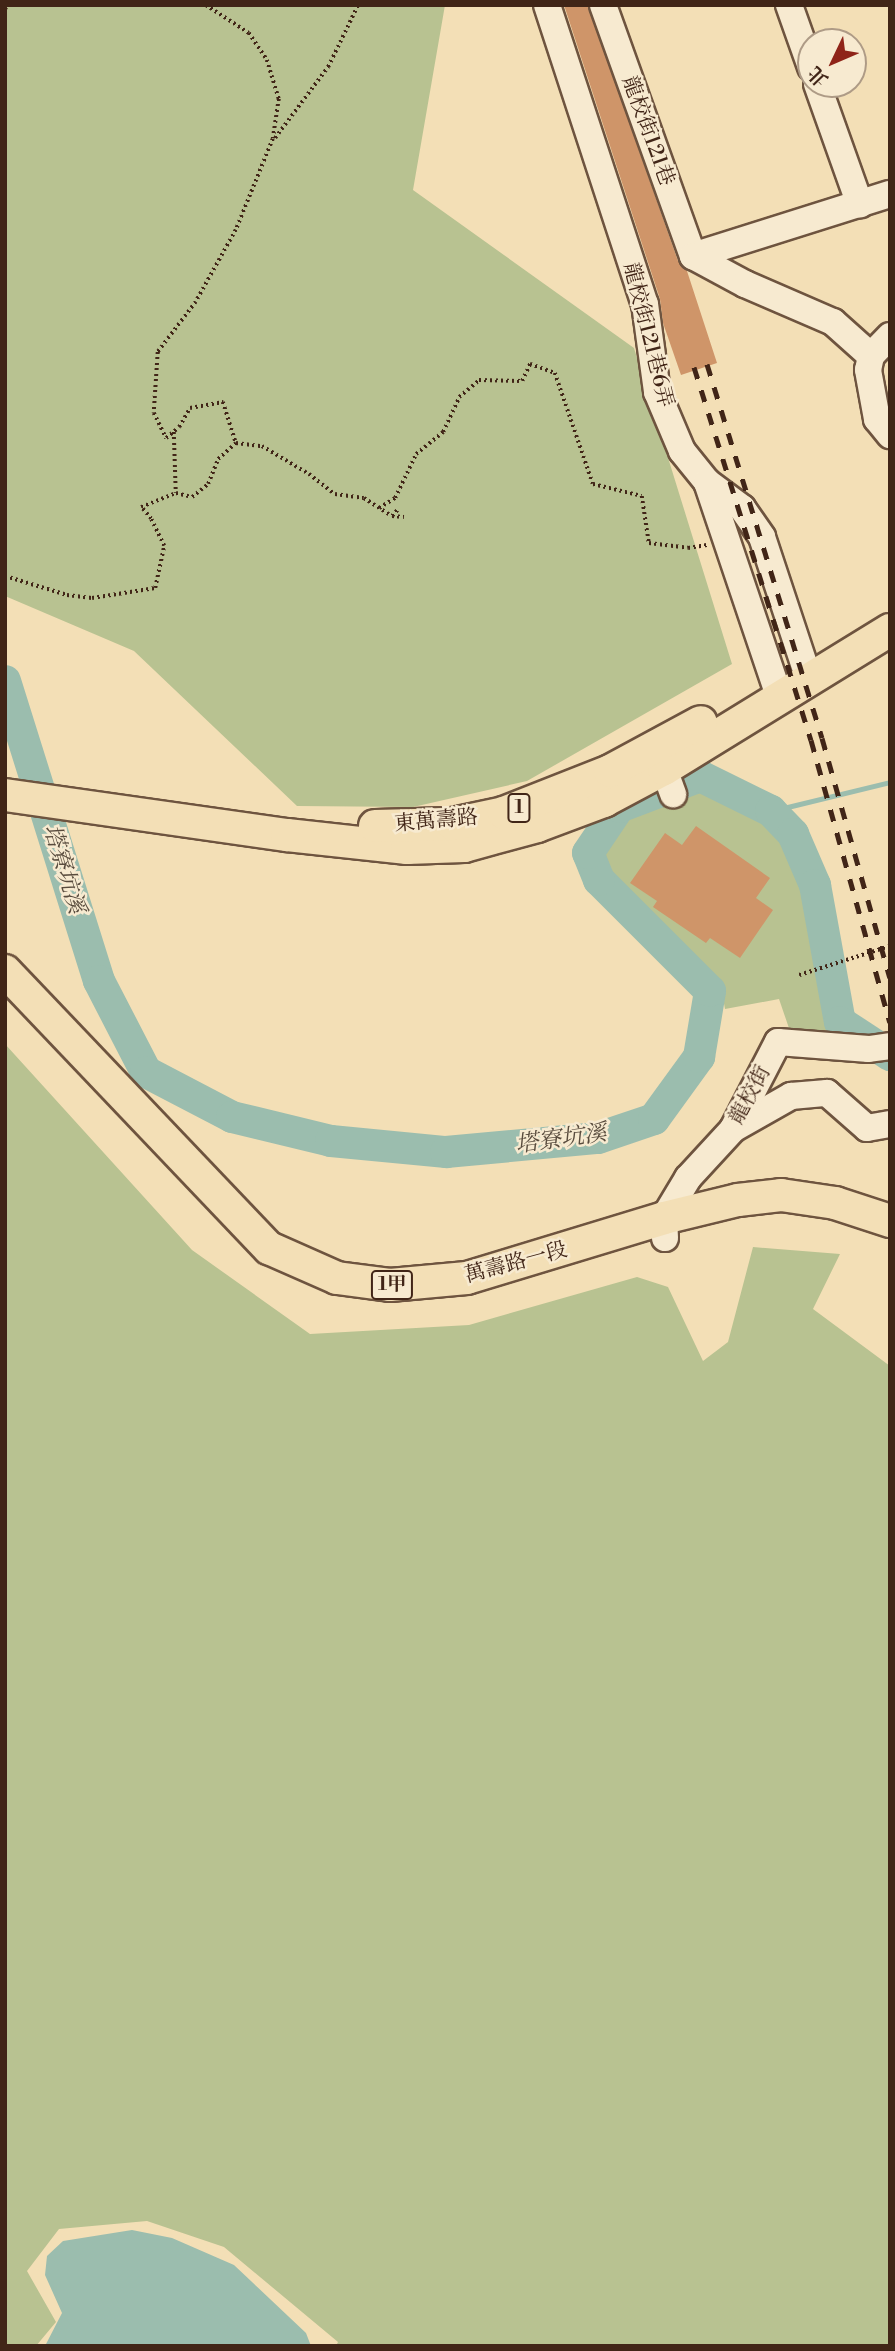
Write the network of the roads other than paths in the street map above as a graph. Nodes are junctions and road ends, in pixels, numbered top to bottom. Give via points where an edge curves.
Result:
1 (547, 5) edge
2 (603, 5) edge
3 (789, 5) edge
4 (797, 28) edge
5 (822, 98) edge
6 (890, 194) edge
7 (860, 205) junction
8 (693, 256) junction
9 (890, 336) edge
10 (871, 356) junction
11 (890, 435) edge
12 (707, 482) junction
13 (890, 606) edge
14 (890, 630) edge
15 (806, 670) junction
16 (776, 687) junction
17 (5, 775) edge
18 (5, 794) edge
19 (103, 799) junction
20 (5, 971) edge
21 (5, 997) edge
22 (890, 1046) edge
23 (890, 1124) edge
24 (733, 1129) junction
25 (890, 1221) edge
26 (664, 1228) junction
27 (890, 1244) edge

1 - 12 street, 龍校街121巷6弄 via 645,303 657,392 682,451
2 - 8 street, 龍校街121巷
3 - 4 street
5 - 7 street
6 - 7 street
7 - 8 street
8 - 10 street via 833,322
9 - 10 street
10 - 11 street via 868,370 877,419
12 - 15 street via 742,508 762,537
12 - 16 street, 龍校街121巷6弄
13 - 15 main road, 東萬壽路 / 1
14 - 15 main road, 東萬壽路 / 1
15 - 16 main road, 東萬壽路 / 1
16 - 19 main road, 東萬壽路 / 1 via 663,771 604,801 464,846 407,848 287,835
17 - 19 main road, 1
18 - 19 main road, 1
20 - 26 main road, 萬壽路一段 / 1甲 via 269,1248 337,1279 390,1285 467,1278
21 - 26 main road, 萬壽路一段 / 1甲 via 243,1247 285,1278 350,1300 380,1304 473,1299
22 - 24 street, 龍校街 via 837,1039 778,1042
23 - 24 street via 867,1128 827,1093 791,1096
24 - 26 street, 龍校街 via 688,1178
25 - 26 main road, 萬壽路一段 / 1甲 via 835,1203 781,1195 738,1200
26 - 27 main road, 萬壽路一段 / 1甲 via 810,1217

